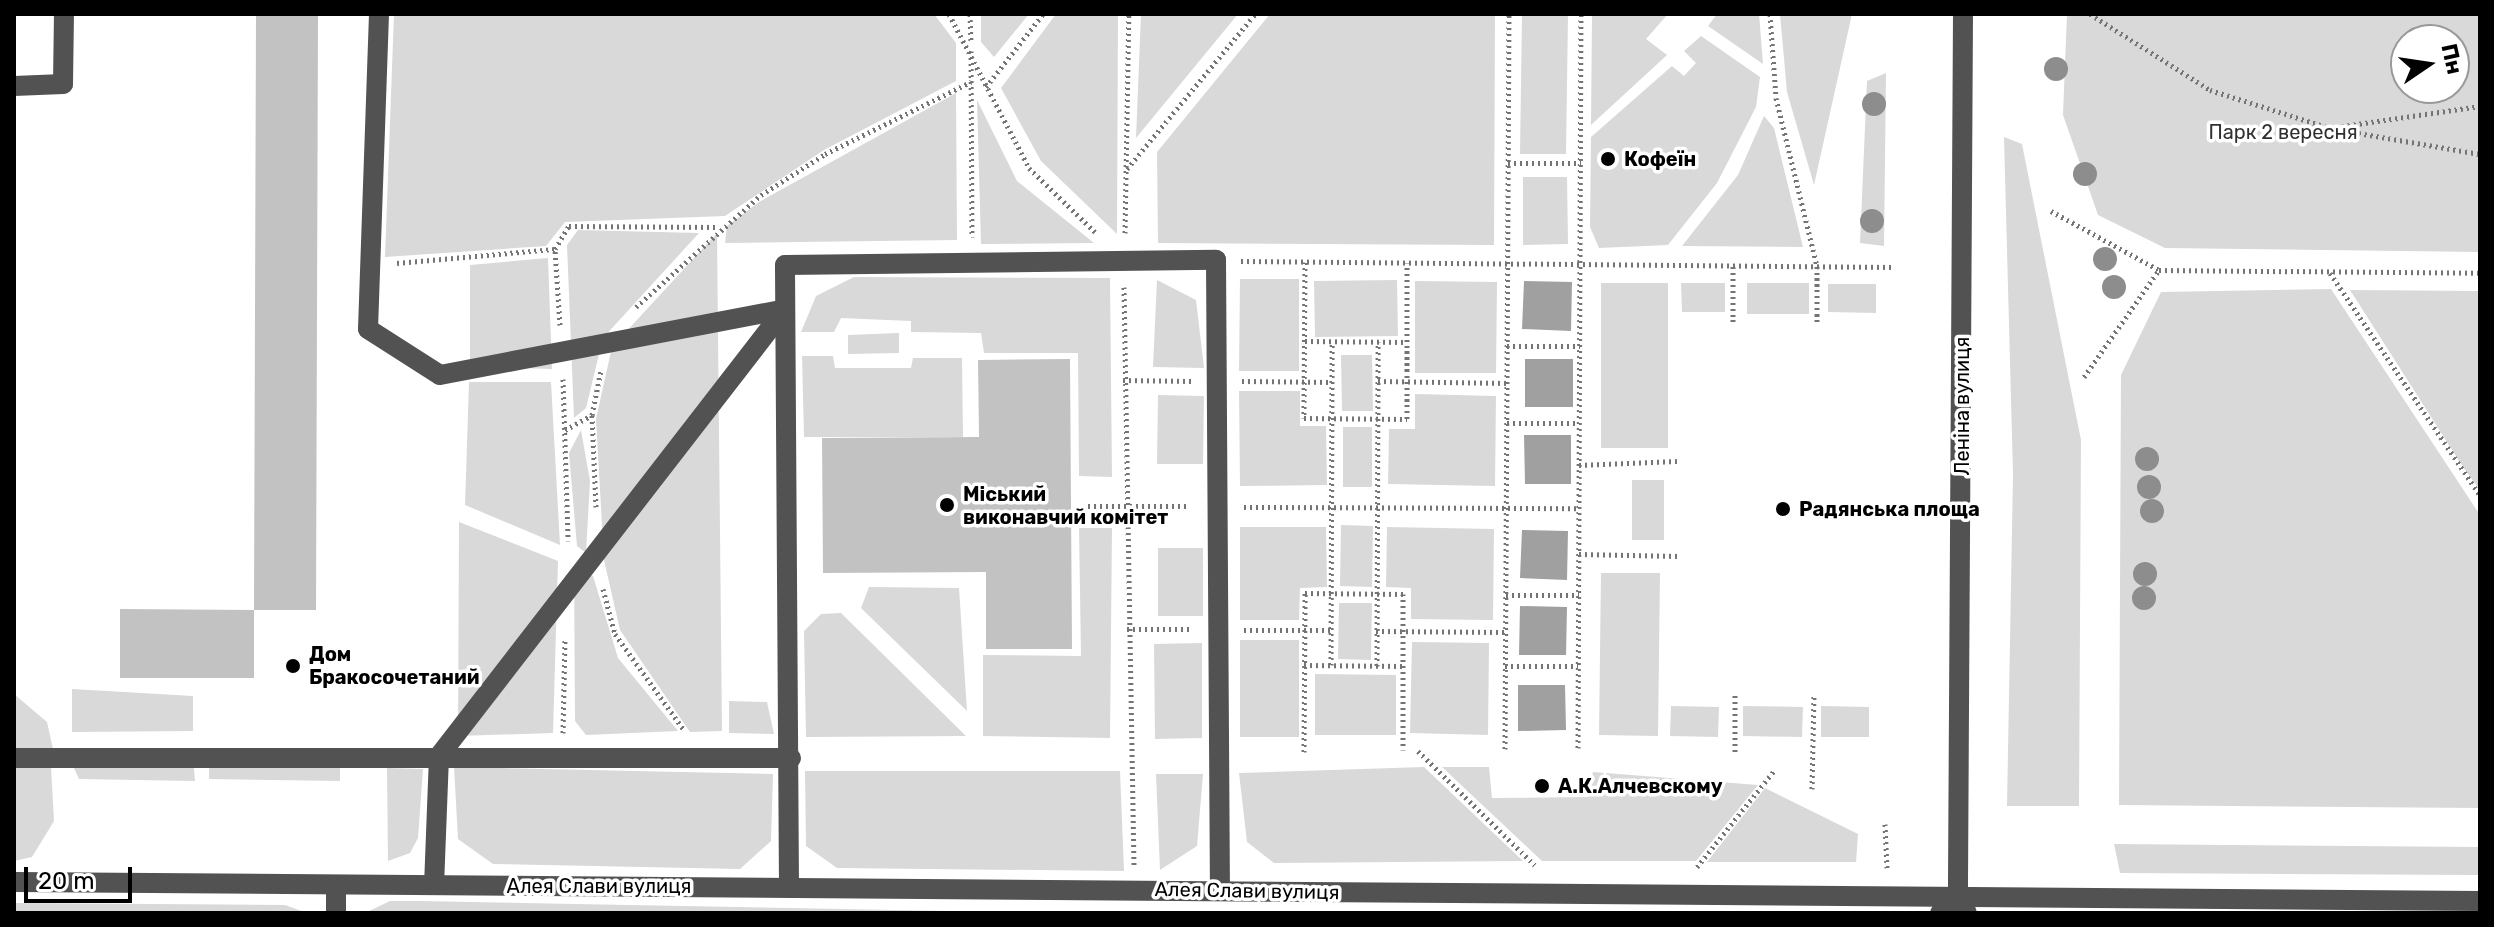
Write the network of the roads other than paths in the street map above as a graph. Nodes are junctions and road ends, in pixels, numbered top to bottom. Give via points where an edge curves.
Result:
1 (64, 14) edge
2 (379, 14) edge
3 (1963, 14) edge
4 (14, 86) edge
5 (785, 309) junction
6 (439, 756) junction
7 (14, 758) edge
8 (791, 758) junction
9 (14, 882) edge
10 (434, 885) junction
11 (789, 887) junction
12 (336, 888) junction
13 (1220, 890) junction
14 (1958, 894) junction
15 (2480, 901) edge
16 (1604, 905) edge
17 (336, 913) edge
18 (1940, 913) edge
19 (1967, 913) edge

1 - 4 street via 63,84
2 - 5 street via 368,329 440,375
3 - 14 street, Леніна вулиця
5 - 6 street
5 - 8 street
5 - 13 street via 785,265 1216,260
6 - 7 street
6 - 8 street
6 - 10 street
8 - 11 street
9 - 12 street, Алея Слави вулиця
10 - 11 street, Алея Слави вулиця
10 - 12 street, Алея Слави вулиця
11 - 13 street, Алея Слави вулиця
12 - 17 street
13 - 16 street, Алея Слави вулиця
14 - 15 street, Алея Слави вулиця
14 - 16 street, Алея Слави вулиця
14 - 18 street
14 - 19 street, Леніна вулиця

